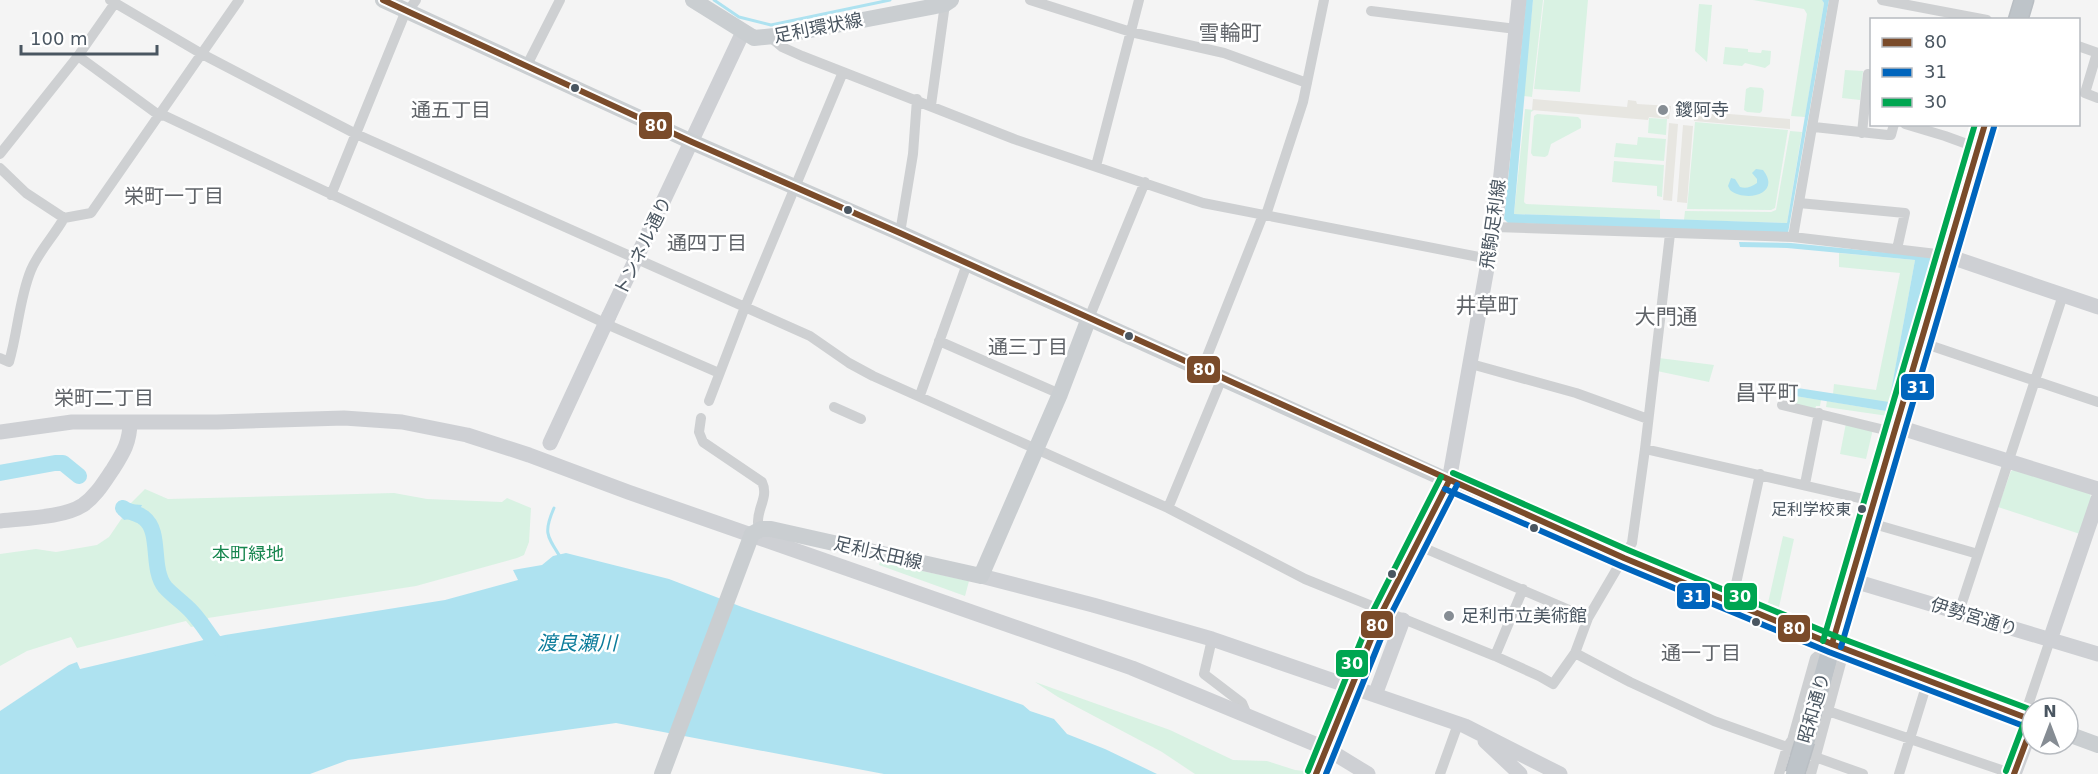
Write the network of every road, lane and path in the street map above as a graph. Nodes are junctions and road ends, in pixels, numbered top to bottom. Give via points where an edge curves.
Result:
1 (239, 0) edge
2 (383, 0) edge
3 (560, 0) edge
4 (693, 0) edge
5 (1030, 0) edge
6 (1139, 0) edge
7 (1324, 0) edge
8 (1519, 0) edge
9 (1834, 0) edge
10 (1882, 0) edge
11 (2024, 0) edge
12 (112, 2) edge
13 (948, 2) edge
14 (412, 6) edge
15 (1371, 10) dead end
16 (1931, 14) edge
17 (1968, 18) edge
18 (2019, 18) edge
19 (1516, 29) junction
20 (743, 32) junction
21 (1131, 32) junction
22 (770, 37) junction
23 (2080, 46) edge
24 (2098, 53) edge
25 (202, 54) junction
26 (78, 56) junction
27 (526, 66) junction
28 (843, 72) junction
29 (1870, 74) edge
30 (1307, 83) junction
31 (2098, 98) edge
32 (917, 99) junction
33 (931, 105) junction
34 (161, 115) junction
35 (1893, 126) edge
36 (1912, 126) edge
37 (1984, 126) edge
38 (1814, 127) junction
39 (1862, 132) junction
40 (356, 134) junction
41 (692, 142) junction
42 (1978, 148) junction
43 (0, 154) edge
44 (1096, 166) junction
45 (0, 168) edge
46 (1145, 182) junction
47 (794, 188) junction
48 (331, 195) junction
49 (1799, 203) junction
50 (1264, 215) junction
51 (64, 218) junction
52 (1495, 227) junction
53 (900, 233) junction
54 (1670, 234) junction
55 (1793, 237) junction
56 (1897, 249) junction
57 (1945, 255) junction
58 (1489, 259) junction
59 (634, 263) junction
60 (967, 264) junction
61 (2063, 294) junction
62 (2098, 307) edge
63 (745, 308) junction
64 (1089, 318) junction
65 (939, 341) junction
66 (1920, 342) junction
67 (0, 358) edge
68 (1471, 364) junction
69 (1202, 369) junction
70 (719, 373) junction
71 (1222, 378) junction
72 (2035, 381) junction
73 (1060, 394) junction
74 (920, 395) junction
75 (709, 401) dead end
76 (2098, 402) edge
77 (1782, 405) dead end
78 (834, 407) dead end
79 (1819, 413) junction
80 (701, 418) dead end
81 (861, 419) dead end
82 (1648, 419) junction
83 (130, 422) junction
84 (1894, 429) junction
85 (0, 432) edge
86 (1036, 449) junction
87 (1645, 449) junction
88 (543, 460) junction
89 (2008, 461) junction
90 (1760, 474) junction
91 (1449, 481) junction
92 (1805, 484) junction
93 (2098, 489) edge
94 (2098, 499) edge
95 (1872, 501) junction
96 (1168, 508) junction
97 (0, 521) edge
98 (1867, 522) junction
99 (753, 534) junction
100 (1417, 545) junction
101 (1978, 554) junction
102 (1624, 558) junction
103 (981, 576) junction
104 (1851, 580) junction
105 (1523, 589) junction
106 (1732, 602) junction
107 (1382, 612) junction
108 (1959, 612) junction
109 (1588, 618) junction
110 (1403, 620) junction
111 (1212, 639) junction
112 (2050, 640) junction
113 (1832, 645) junction
114 (1575, 653) junction
115 (2098, 654) edge
116 (1495, 656) junction
117 (1928, 680) junction
118 (1352, 687) junction
119 (1375, 695) junction
120 (2035, 696) edge
121 (1828, 711) junction
122 (1247, 715) junction
123 (2020, 717) edge
124 (1458, 724) junction
125 (1480, 734) junction
126 (2080, 738) edge
127 (1910, 739) junction
128 (1796, 744) junction
129 (2098, 745) edge
130 (1327, 749) junction
131 (2020, 753) edge
132 (1523, 755) junction
133 (1815, 757) junction
134 (1320, 766) dead end
135 (1517, 771) edge
136 (662, 774) edge
137 (1368, 774) edge
138 (1440, 774) edge
139 (1560, 774) edge
140 (1779, 774) edge
141 (1795, 774) edge
142 (1811, 774) edge
143 (1863, 774) edge
144 (1899, 774) edge
145 (2014, 774) edge

1 - 25 street
2 - 14 main road
3 - 27 street
4 - 20 main road, 足利環状線
5 - 21 street
6 - 21 street
7 - 30 street
8 - 19 street, 飛駒足利線
9 - 38 street
10 - 16 street
11 - 18 highway
12 - 25 street
12 - 26 street
13 - 22 main road, 足利環状線
13 - 33 street
14 - 27 main road
14 - 40 street via 403,18
15 - 19 street
16 - 17 street
19 - 52 street, 飛駒足利線
20 - 22 main road, 足利環状線 via 754,38
20 - 41 street, トンネル通り
21 - 30 street via 1224,53
21 - 44 street
22 - 28 street via 783,47
23 - 24 street
24 - 31 street via 2085,93
25 - 34 street
25 - 40 street
26 - 34 street
26 - 43 street
27 - 41 main road
28 - 32 street
28 - 47 street
29 - 39 street
30 - 50 street
32 - 33 street
32 - 53 street via 914,154
33 - 44 street via 1014,139
34 - 48 street
34 - 51 street via 91,213
35 - 39 street via 1891,135
36 - 42 street
37 - 42 highway, 昭和通り
38 - 39 street
38 - 49 street
40 - 48 street
40 - 59 street
41 - 47 main road
41 - 59 street, トンネル通り
42 - 57 highway, 昭和通り
44 - 46 street
45 - 51 street via 26,193
46 - 50 street via 1203,203
46 - 64 street
47 - 53 main road
47 - 63 street
48 - 70 street
49 - 55 street
49 - 56 street via 1905,213
50 - 58 street
50 - 69 street
51 - 67 street via 31,271 9,362
52 - 54 street
52 - 58 street, 飛駒足利線
53 - 60 main road
54 - 55 street
54 - 82 street
55 - 56 street
56 - 57 street
57 - 61 street
57 - 66 highway, 昭和通り
58 - 68 street, 飛駒足利線
59 - 63 street
59 - 88 street, トンネル通り, bridge
60 - 64 main road
60 - 65 street
61 - 62 street
61 - 72 street
63 - 70 street
63 - 74 street via 810,336 857,367
64 - 69 main road
64 - 73 main road
65 - 73 street
65 - 74 street
66 - 72 street
66 - 84 highway, 昭和通り
68 - 82 street via 1566,390
68 - 91 street, 飛駒足利線
69 - 71 main road
70 - 75 street
71 - 91 main road
71 - 96 street
72 - 76 street
72 - 89 street
73 - 86 main road
74 - 86 street
77 - 79 street
78 - 81 street
79 - 84 street
79 - 92 street
80 - 99 street via 700,439 762,482 765,490
82 - 87 street
83 - 85 street via 72,422
83 - 88 street via 377,420 467,435
83 - 97 street via 124,452 96,494 81,506 67,512
84 - 89 street
84 - 95 highway, 昭和通り
86 - 96 street
86 - 103 main road
87 - 90 street
87 - 102 street via 1632,543
88 - 99 street
89 - 93 street
89 - 101 street
90 - 92 street
90 - 106 street
91 - 100 main road
91 - 102 main road
92 - 95 street
94 - 112 street
95 - 98 highway, 昭和通り
96 - 107 street via 1305,579
98 - 101 street
98 - 104 highway, 昭和通り
99 - 103 main road, 足利太田線 via 771,529
99 - 122 street via 1110,660
99 - 136 main road
100 - 105 street
100 - 107 main road
101 - 108 street
102 - 106 main road
102 - 109 street
103 - 111 street
104 - 108 street, 伊勢宮通り
104 - 113 highway, 昭和通り
105 - 109 street
105 - 116 street
106 - 113 main road
107 - 110 street
107 - 118 main road
108 - 112 street, 伊勢宮通り
109 - 114 street
110 - 116 street
110 - 119 street
111 - 118 street
111 - 122 street via 1204,674 1242,703
112 - 115 street, 伊勢宮通り
112 - 120 street
113 - 117 main road
113 - 121 street via 1841,663
113 - 128 highway, 昭和通り
114 - 116 street via 1553,684
114 - 128 street via 1714,721
117 - 123 main road
117 - 127 street
118 - 119 street
118 - 130 main road
119 - 124 street
121 - 127 street
121 - 133 street
122 - 130 street
124 - 125 street
124 - 138 street
125 - 132 street
125 - 135 street
126 - 129 main road
127 - 144 street
127 - 145 street
128 - 133 street
128 - 140 street
128 - 141 highway, 昭和通り, bridge
130 - 134 main road
130 - 137 street
131 - 145 street
132 - 135 street
132 - 139 street
133 - 142 street
133 - 143 street

